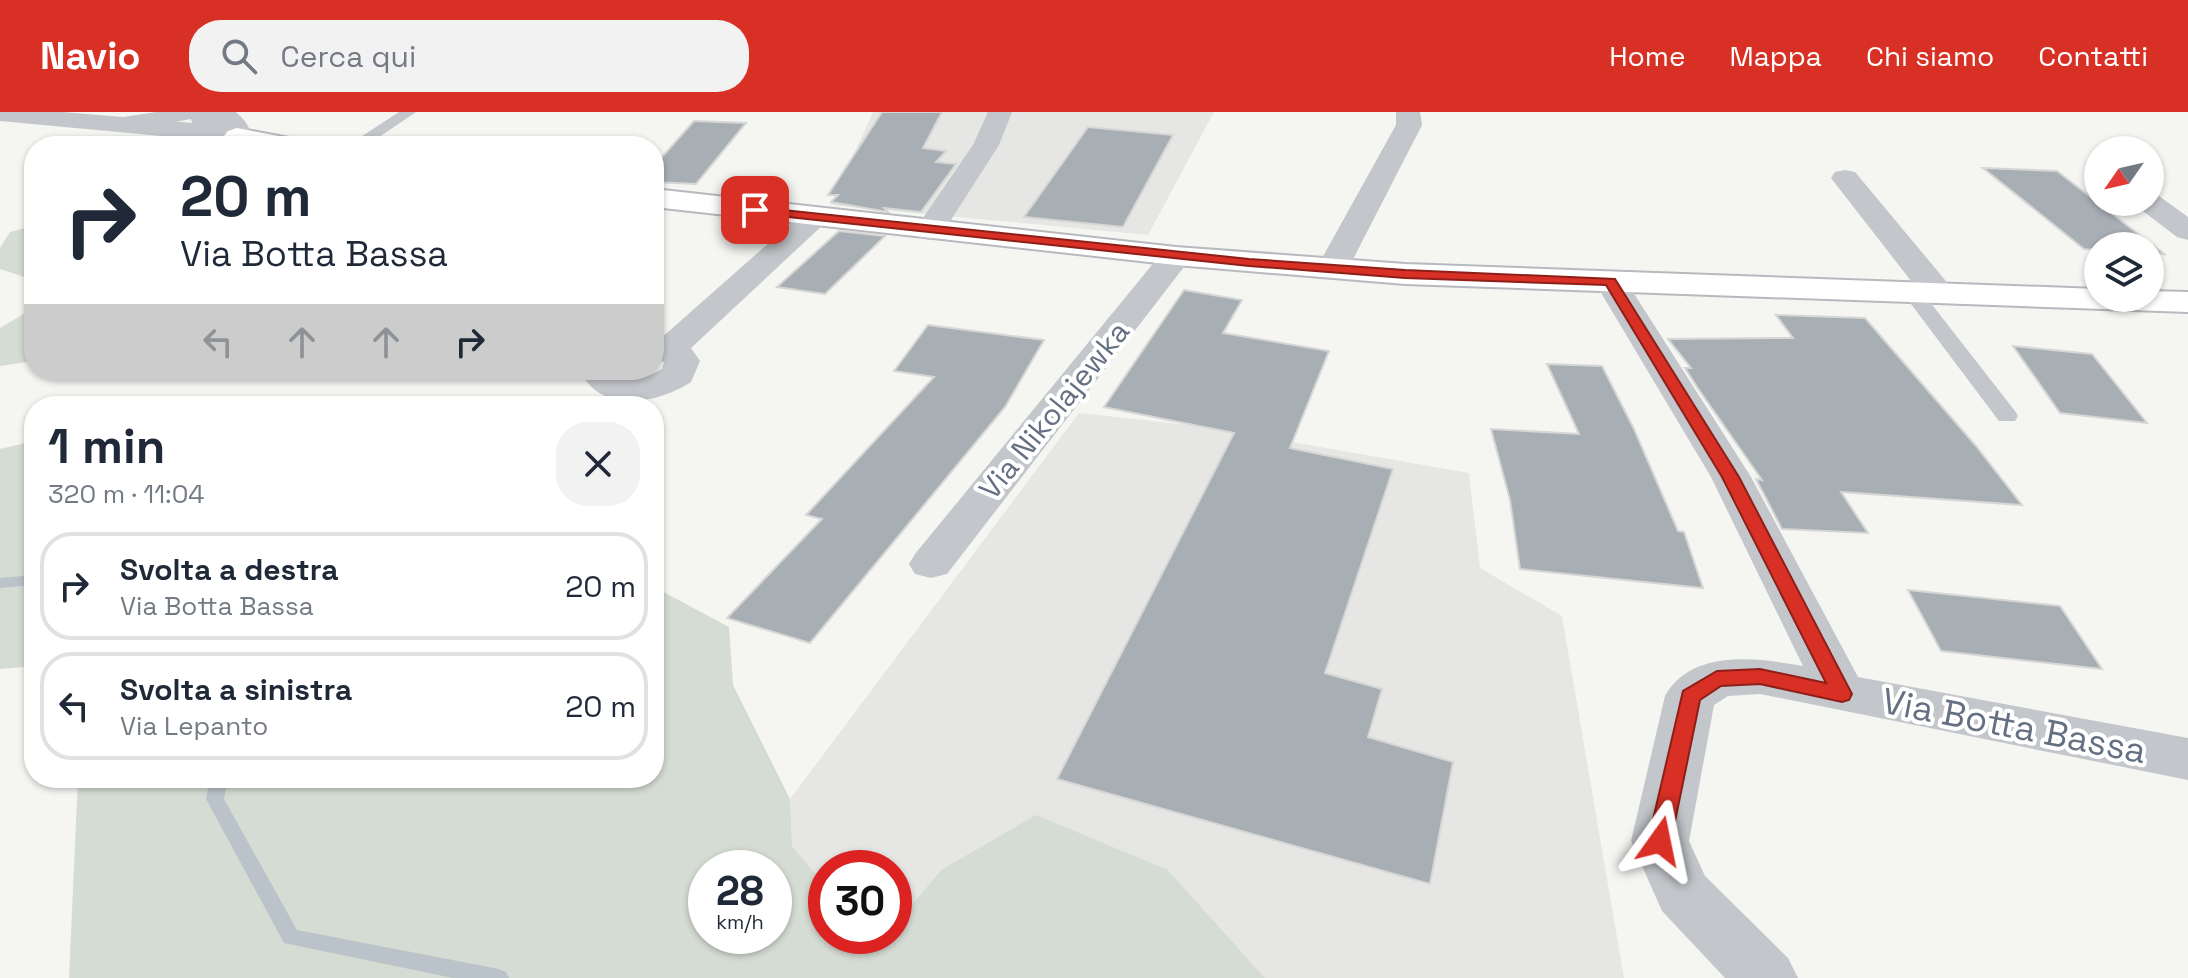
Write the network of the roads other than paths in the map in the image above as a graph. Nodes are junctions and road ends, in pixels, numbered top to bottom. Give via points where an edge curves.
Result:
1 (222, 112) edge
2 (409, 112) edge
3 (1000, 112) edge
4 (1408, 112) edge
5 (0, 114) edge
6 (41, 114) edge
7 (198, 119) edge
8 (237, 136) joint
9 (371, 136) edge
10 (1845, 178) dead end
11 (664, 199) edge
12 (2164, 213) edge
13 (815, 217) junction
14 (929, 231) junction
15 (2188, 231) edge
16 (1185, 257) junction
17 (1332, 269) junction
18 (1610, 281) junction
19 (1925, 292) junction
20 (2188, 302) edge
21 (664, 347) edge
22 (664, 351) edge
23 (605, 380) edge
24 (2007, 416) dead end
25 (931, 564) dead end
26 (1842, 694) junction
27 (2188, 759) edge
28 (1766, 978) edge

1 - 8 street via 237,128
2 - 9 lane
3 - 14 street via 986,145
4 - 17 street via 1409,125
5 - 6 street
6 - 7 street via 126,123
7 - 8 street
10 - 19 street
11 - 13 main road
12 - 15 street
13 - 14 main road
13 - 21 street
14 - 16 main road
16 - 17 main road
16 - 25 street, Via Nikolajewka
17 - 18 main road
18 - 19 main road
18 - 26 street via 1731,477
19 - 20 main road
19 - 24 lane
22 - 23 street via 678,355 682,367 656,386 628,390
26 - 27 street, Via Botta Bassa
26 - 28 street, Via Botta Bassa via 1760,676 1717,679 1690,696 1660,841 1683,893

